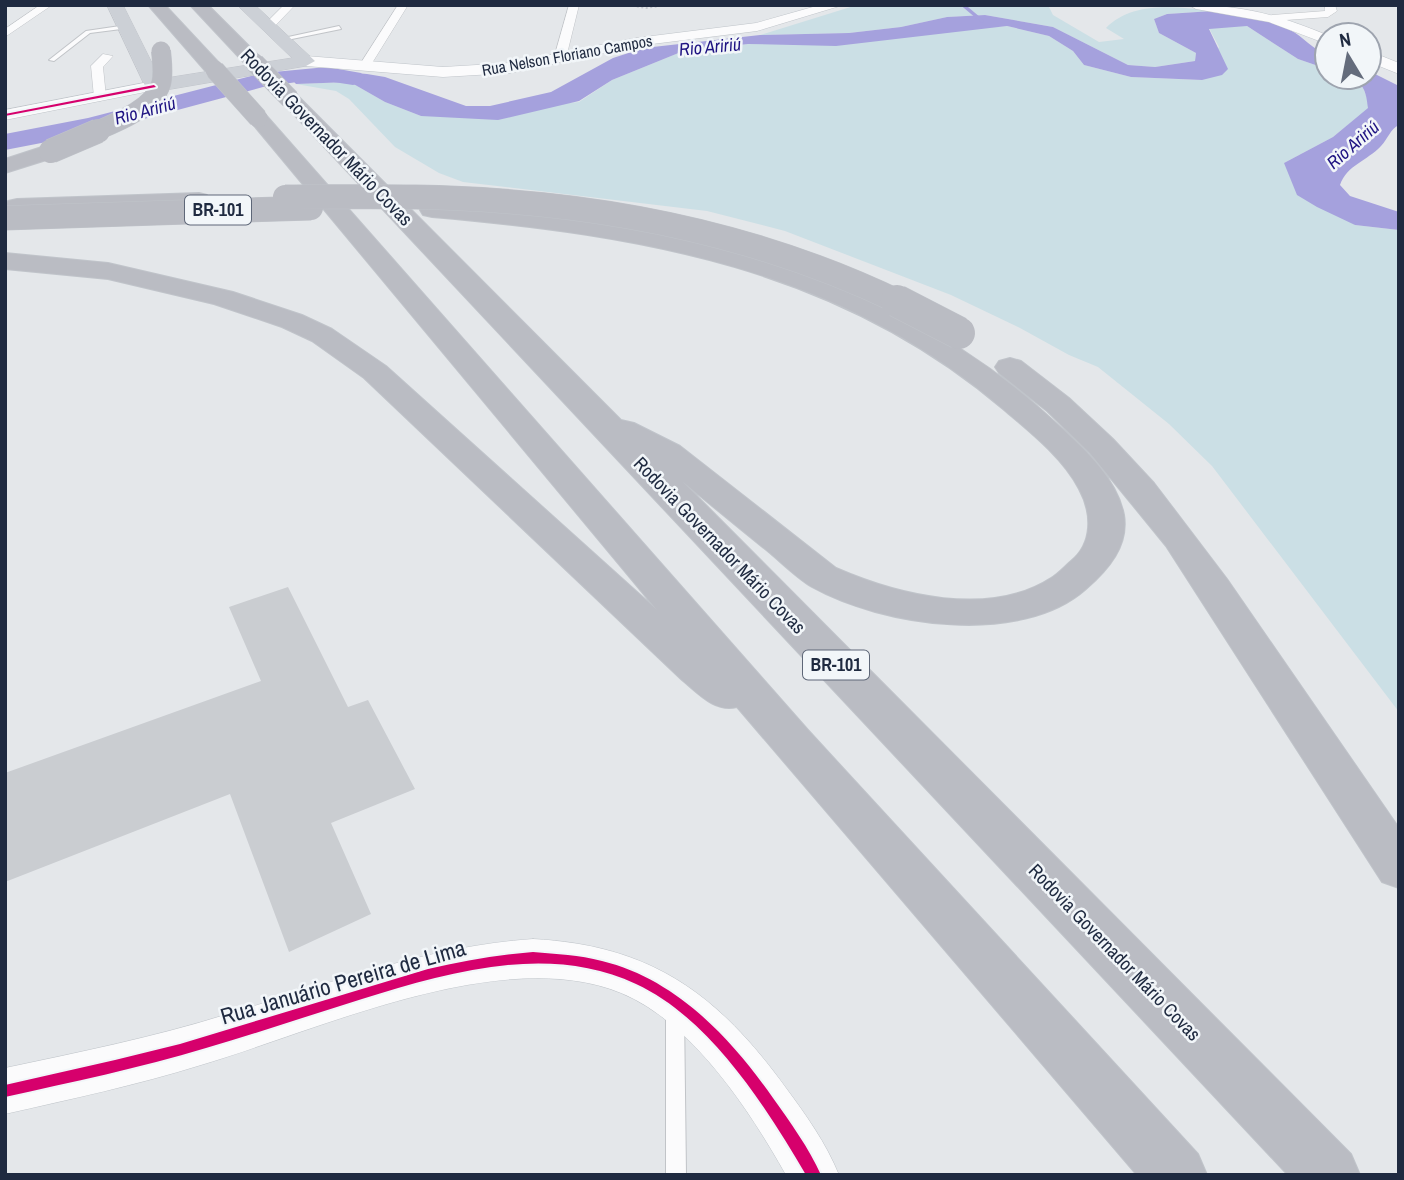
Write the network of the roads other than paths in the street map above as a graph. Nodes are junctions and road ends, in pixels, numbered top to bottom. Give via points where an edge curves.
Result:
1 (47, 5) edge
2 (115, 5) edge
3 (154, 5) edge
4 (198, 5) edge
5 (245, 5) edge
6 (290, 5) edge
7 (403, 5) edge
8 (574, 5) edge
9 (836, 5) edge
10 (1196, 5) edge
11 (1330, 5) edge
12 (1272, 18) junction
13 (127, 27) junction
14 (268, 27) junction
15 (339, 28) dead end
16 (5, 34) edge
17 (1313, 34) edge
18 (282, 39) junction
19 (107, 56) dead end
20 (560, 58) junction
21 (52, 60) dead end
22 (306, 61) junction
23 (365, 66) junction
24 (154, 86) junction
25 (100, 97) junction
26 (5, 115) edge
27 (5, 166) edge
28 (5, 207) edge
29 (5, 218) edge
30 (5, 261) edge
31 (595, 416) junction
32 (792, 742) junction
33 (1399, 868) edge
34 (675, 1000) junction
35 (5, 1091) edge
36 (676, 1175) edge
37 (814, 1175) edge
38 (1177, 1175) edge
39 (1330, 1175) edge

1 - 16 street
2 - 13 main road
3 - 27 highway, bridge via 163,74 153,97 123,118
3 - 32 highway, Rodovia Governador Mário Covas, bridge via 258,118
4 - 31 highway, Rodovia Governador Mário Covas / BR-101, bridge
5 - 14 main road
6 - 14 street
7 - 23 street
8 - 20 street
9 - 20 main road, Rua Nelson Floriano Campos via 757,27
10 - 12 main road
11 - 12 street via 1328,14
12 - 17 main road
13 - 21 lane via 88,32
13 - 24 main road
14 - 18 main road
15 - 18 lane
18 - 22 main road
19 - 25 street via 97,66
20 - 23 main road, Rua Nelson Floriano Campos via 468,71
22 - 23 main road, Rua Nelson Floriano Campos
22 - 24 main road, Rua Nelson Floriano Campos
24 - 25 main road, Rua Nelson Floriano Campos
25 - 26 main road, Rua Nelson Floriano Campos
28 - 33 highway, BR-101, bridge via 393,197 561,206 675,225 786,255 893,298 959,333 1048,396 1131,477 1262,660
29 - 31 highway, BR-101, bridge via 287,208 432,210 556,220 660,239 759,266 823,288 915,332 973,369 1027,412 1098,491 1107,520 1101,550 1063,588 1021,604 972,611 919,609 867,597 804,565 668,453
30 - 32 highway via 108,271 190,288 322,335 375,372 697,670
31 - 39 highway, Rodovia Governador Mário Covas / BR-101
32 - 38 highway, Rodovia Governador Mário Covas
34 - 35 main road, Rua Januário Pereira de Lima via 640,980 590,963 496,958 432,972 180,1050
34 - 36 lane
34 - 37 main road, Rua Januário Pereira de Lima via 714,1034 764,1098

